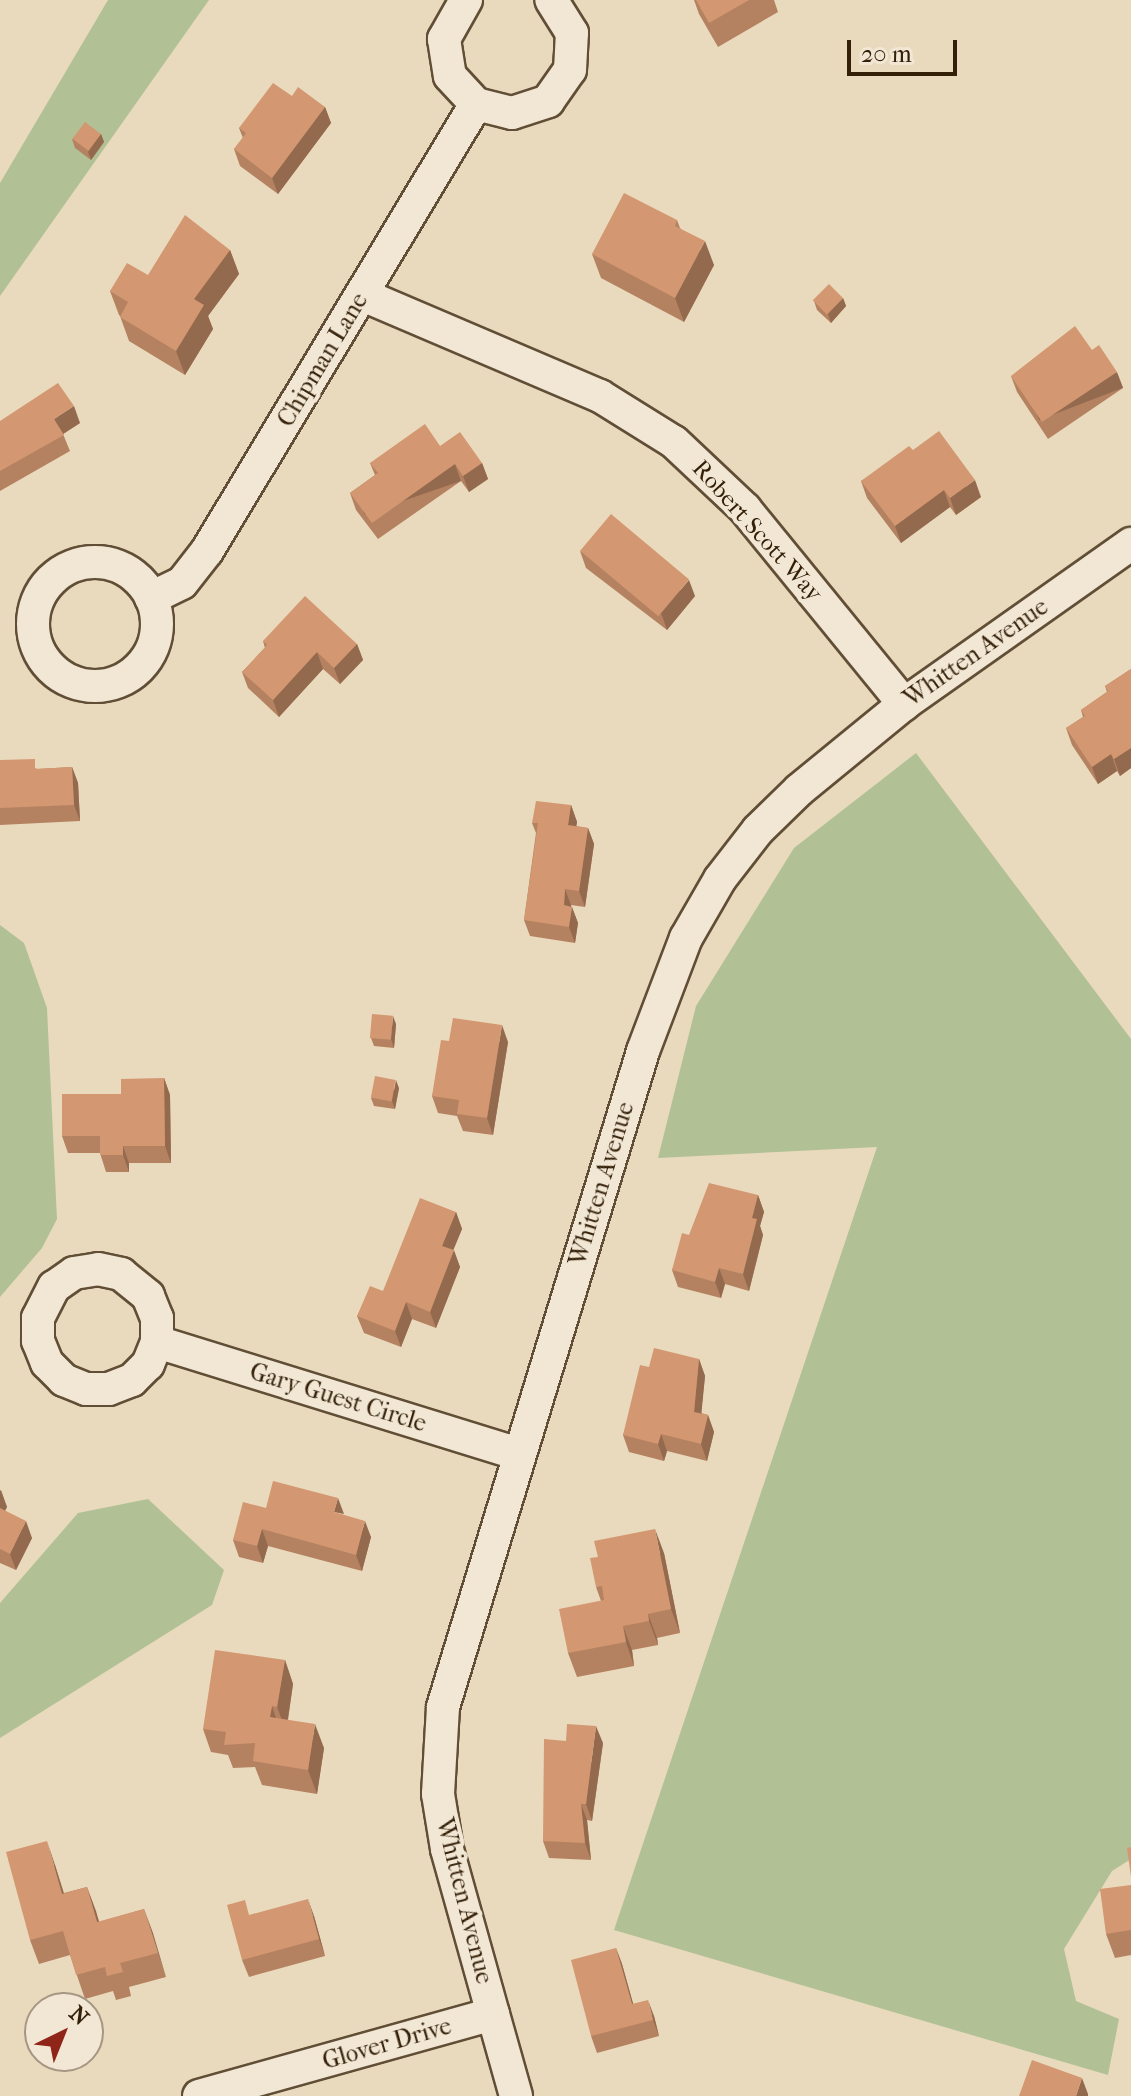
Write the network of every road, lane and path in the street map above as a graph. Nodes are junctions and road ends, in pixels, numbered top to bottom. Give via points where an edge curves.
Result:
1 (466, 0) edge
2 (551, 0) edge
3 (476, 104) junction
4 (363, 295) junction
5 (1131, 544) edge
6 (151, 598) dead end
7 (904, 704) junction
8 (157, 1342) dead end
9 (518, 1454) junction
10 (493, 2014) junction
11 (199, 2096) edge
12 (516, 2096) edge

1 - 3 street via 447,27 444,52 457,87
2 - 3 street via 572,33 573,58 564,82 548,101 525,111 499,113
3 - 4 street, Chipman Lane
4 - 6 street, Chipman Lane via 207,551 182,583
4 - 7 street, Robert Scott Way via 600,396 674,442 745,509
5 - 7 street, Whitten Avenue
7 - 9 street, Whitten Avenue via 758,830 720,879 686,938 643,1051
8 - 9 street, Gary Guest Circle
9 - 10 street, Whitten Avenue via 453,1666 438,1747 438,1794 447,1849
10 - 11 street, Glover Drive
10 - 12 street

